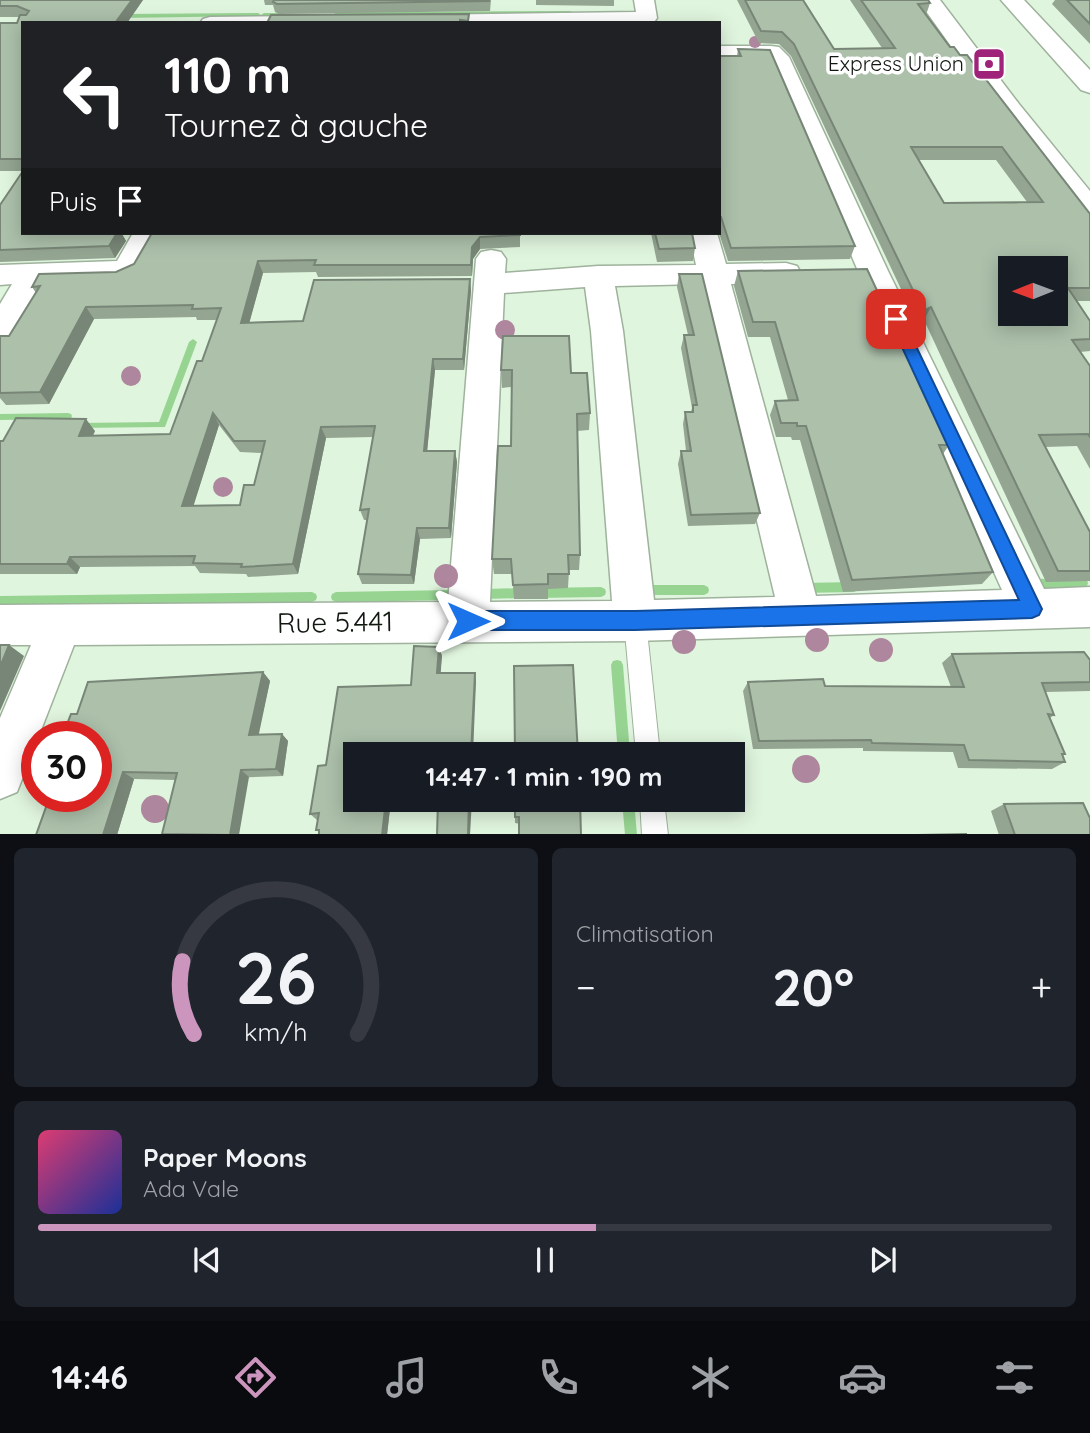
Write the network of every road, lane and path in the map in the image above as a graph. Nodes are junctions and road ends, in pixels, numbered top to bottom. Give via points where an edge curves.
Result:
1 (929, 0) edge
2 (1012, 0) edge
3 (647, 14) edge
4 (398, 21) edge
5 (721, 52) edge
6 (1090, 85) edge
7 (1090, 210) edge
8 (146, 235) edge
9 (703, 235) edge
10 (873, 271) junction
11 (33, 274) junction
12 (0, 275) edge
13 (713, 275) junction
14 (598, 276) junction
15 (0, 330) edge
16 (1090, 607) edge
17 (1032, 609) junction
18 (801, 617) junction
19 (468, 621) junction
20 (635, 621) junction
21 (0, 625) edge
22 (60, 626) junction
23 (647, 742) edge
24 (0, 775) edge
25 (653, 812) edge
26 (655, 834) edge

1 - 7 main road
2 - 6 main road
3 - 4 street
5 - 10 street via 771,52 778,57
8 - 11 street via 122,271
9 - 13 street
10 - 13 street
10 - 17 street
11 - 12 street
11 - 15 street
13 - 14 street
13 - 18 street
14 - 19 street via 486,275
14 - 20 street
16 - 17 street, Rue 5.441
17 - 18 street, Rue 5.441
18 - 20 street, Rue 5.441
19 - 20 street, Rue 5.441
19 - 22 street, Rue 5.441
20 - 23 lane
21 - 22 street, Rue 5.441
22 - 24 street
25 - 26 lane

